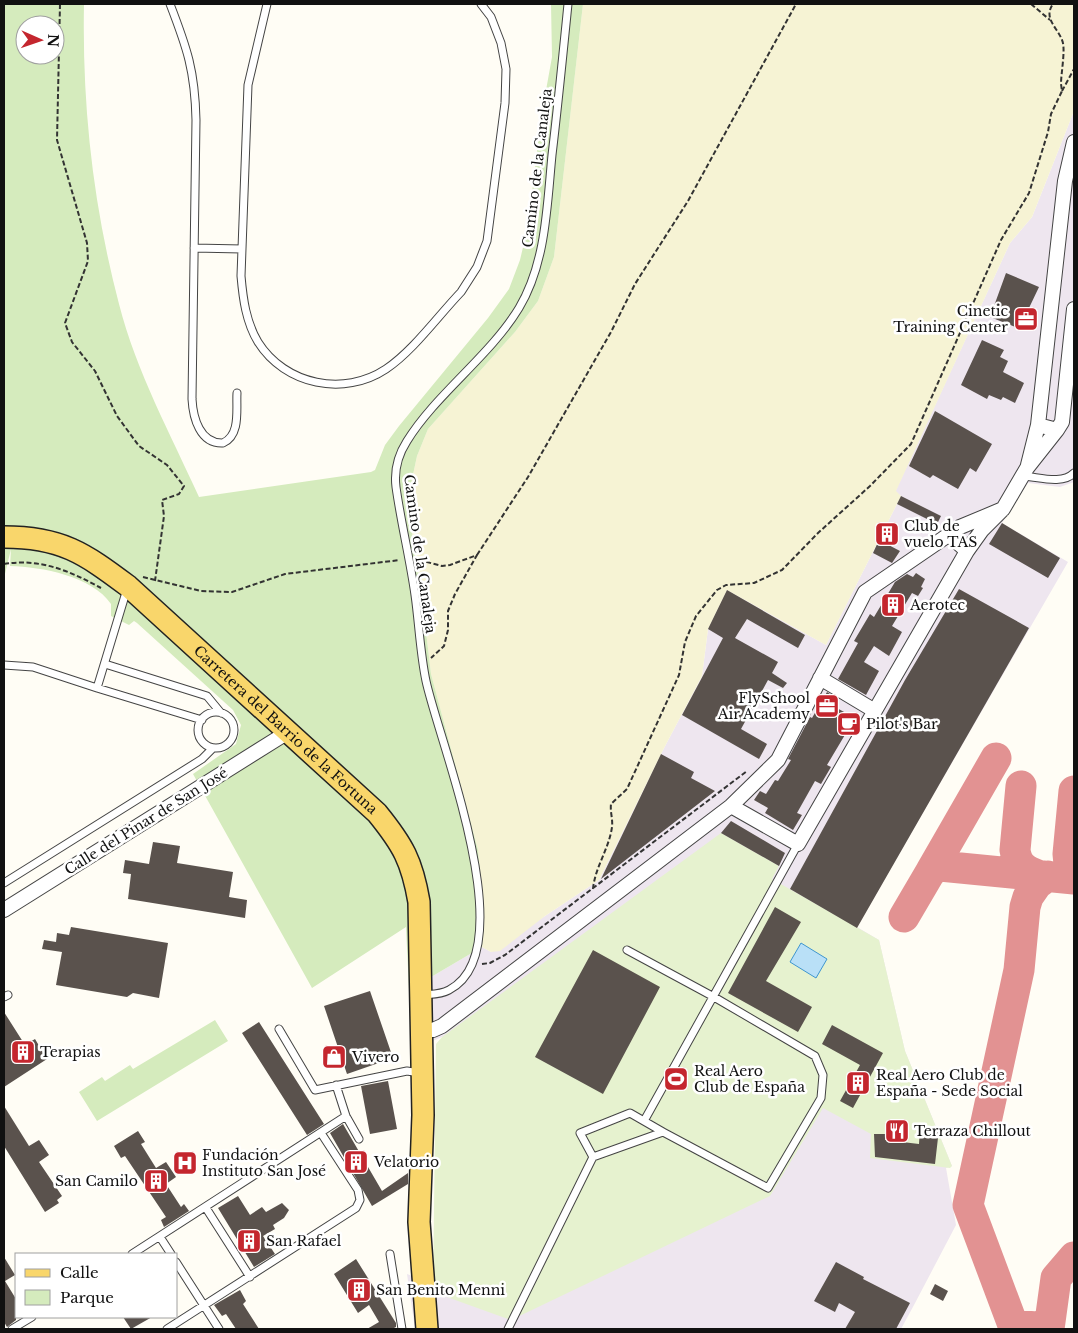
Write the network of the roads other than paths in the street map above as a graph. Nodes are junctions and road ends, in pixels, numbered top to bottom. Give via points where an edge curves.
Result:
1 (170, 4) edge
2 (267, 4) edge
3 (481, 4) edge
4 (568, 4) edge
5 (1073, 152) edge
6 (1070, 180) edge
7 (194, 248) junction
8 (242, 249) junction
9 (1074, 312) edge
10 (1071, 370) edge
11 (237, 393) dead end
12 (1038, 425) junction
13 (1056, 430) junction
14 (1025, 472) junction
15 (1074, 473) edge
16 (979, 525) junction
17 (948, 535) junction
18 (4, 537) edge
19 (967, 551) junction
20 (129, 588) junction
21 (105, 664) junction
22 (4, 665) edge
23 (820, 678) junction
24 (98, 688) junction
25 (875, 711) junction
26 (221, 713) junction
27 (202, 720) junction
28 (288, 732) junction
29 (213, 748) junction
30 (732, 806) junction
31 (798, 844) junction
32 (4, 883) edge
33 (4, 910) edge
34 (627, 950) dead end
35 (421, 995) junction
36 (714, 997) junction
37 (279, 1029) dead end
38 (422, 1030) junction
39 (423, 1073) junction
40 (336, 1086) junction
41 (346, 1116) junction
42 (644, 1121) junction
43 (321, 1132) junction
44 (663, 1132) junction
45 (359, 1139) dead end
46 (593, 1157) junction
47 (206, 1208) junction
48 (160, 1236) junction
49 (134, 1253) edge
50 (171, 1253) edge
51 (390, 1254) dead end
52 (178, 1265) edge
53 (250, 1277) junction
54 (204, 1306) junction
55 (30, 1318) edge
56 (12, 1329) edge
57 (167, 1329) edge
58 (219, 1329) edge
59 (402, 1329) edge
60 (427, 1329) edge
61 (508, 1329) edge

1 - 7 lane via 187,48 194,83
2 - 8 lane via 248,85
3 - 8 lane via 491,17 501,42 506,84 487,241 470,280 403,355 386,370 350,383 311,382 287,371 267,354 252,331 242,291
4 - 35 lane, Camino de la Canaleja via 546,218 537,263 525,296 513,317 416,428 400,454 395,479 424,668 472,847 479,915 472,964 463,978 448,991
5 - 6 street
6 - 12 street
7 - 8 lane
7 - 11 lane via 192,408 202,433 212,442 223,444 232,437
9 - 10 street
10 - 13 street via 1062,422
12 - 13 street
12 - 14 street
13 - 14 street
14 - 15 lane via 1062,480
14 - 16 street via 1003,509
16 - 17 street
16 - 19 street
17 - 19 street
17 - 23 street via 864,592
18 - 20 main road, Carretera del Barrio de la Fortuna via 52,541 90,558
19 - 25 street
20 - 21 lane
20 - 28 main road, Carretera del Barrio de la Fortuna
21 - 24 lane
21 - 26 lane via 207,696
22 - 24 lane via 33,667
23 - 25 street
23 - 30 street via 778,760
24 - 27 lane
25 - 31 street
26 - 27 lane via 209,714
26 - 29 lane via 231,720 234,736 226,745
27 - 29 lane via 200,738
28 - 33 street, Calle del Pinar de San José
28 - 35 main road, Carretera del Barrio de la Fortuna via 377,813 404,849 414,875 419,902
29 - 32 lane via 202,759
30 - 31 street
30 - 38 street via 442,1026
31 - 36 lane
34 - 36 lane
35 - 38 main road, Carretera del Barrio de la Fortuna
36 - 42 lane
36 - 44 lane via 815,1056 823,1075 821,1098 768,1188
37 - 40 lane via 315,1090
38 - 39 main road, Carretera del Barrio de la Fortuna
39 - 40 lane via 407,1071
39 - 60 main road, Carretera del Barrio de la Fortuna via 419,1222
40 - 41 lane
41 - 43 lane
41 - 45 lane
42 - 44 lane
42 - 46 lane via 630,1113 580,1132
43 - 47 lane
43 - 53 lane via 358,1190 360,1200 356,1208
44 - 46 lane
46 - 61 lane
47 - 48 lane
47 - 53 lane
48 - 49 lane
48 - 50 lane
51 - 59 lane
52 - 54 lane
53 - 54 lane
54 - 57 lane
54 - 58 lane
55 - 56 lane

